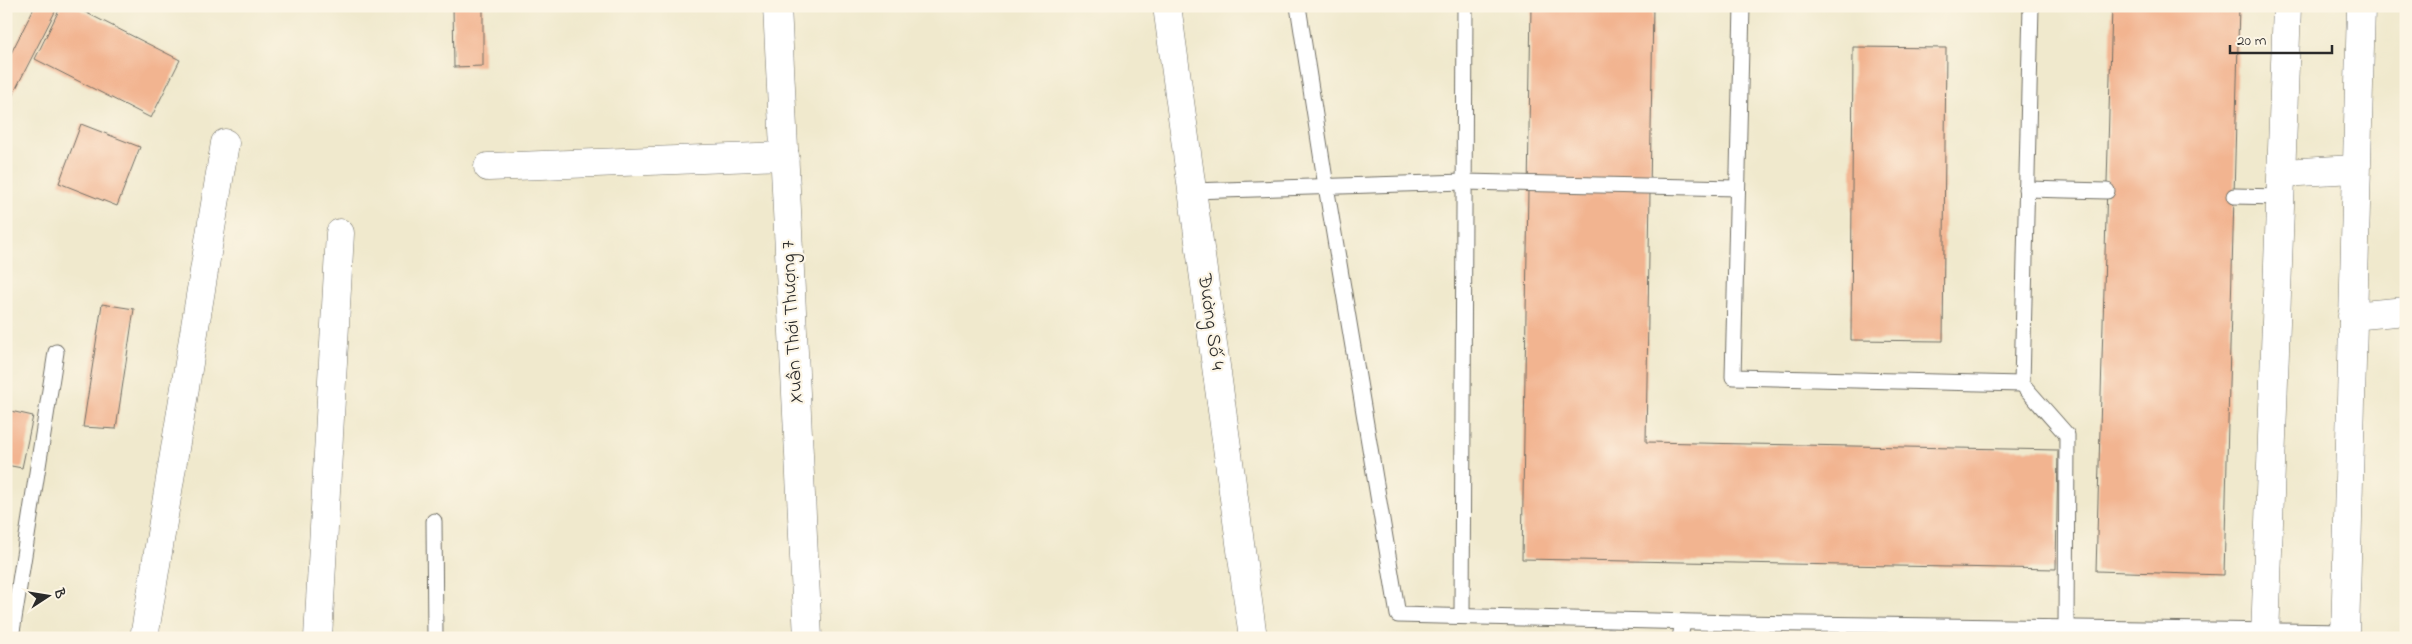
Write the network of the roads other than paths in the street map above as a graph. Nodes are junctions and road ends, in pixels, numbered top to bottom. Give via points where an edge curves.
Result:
1 (777, 6) edge
2 (1167, 6) edge
3 (1298, 6) edge
4 (1465, 6) edge
5 (1742, 6) edge
6 (2031, 6) edge
7 (2287, 6) edge
8 (2361, 6) edge
9 (225, 143) dead end
10 (785, 156) junction
11 (488, 167) dead end
12 (2356, 169) junction
13 (1464, 182) junction
14 (2281, 185) junction
15 (1326, 186) junction
16 (1737, 188) junction
17 (2026, 189) junction
18 (1192, 191) junction
19 (2107, 191) dead end
20 (2234, 196) dead end
21 (340, 233) dead end
22 (2406, 311) edge
23 (2352, 316) junction
24 (56, 352) dead end
25 (2022, 384) junction
26 (434, 521) dead end
27 (1462, 616) junction
28 (1683, 622) junction
29 (2066, 628) junction
30 (2265, 635) edge
31 (2345, 635) edge
32 (10, 638) edge
33 (144, 638) edge
34 (318, 638) edge
35 (435, 638) edge
36 (808, 638) edge
37 (1253, 638) edge
38 (1680, 638) edge

1 - 10 street, Xuân Thới Thượng 7
2 - 18 street, Đường Số 4
3 - 15 lane
4 - 13 lane
5 - 16 lane
6 - 17 lane
7 - 14 street
8 - 12 street
9 - 33 street
10 - 11 street
10 - 36 street, Xuân Thới Thượng 7
12 - 14 street
12 - 23 street
13 - 15 lane
13 - 16 lane
13 - 27 lane
14 - 20 lane
14 - 30 street
15 - 18 lane
15 - 27 lane via 1398,615
16 - 25 lane via 1732,377
17 - 19 lane
17 - 25 lane
18 - 37 street, Đường Số 4
21 - 34 street
22 - 23 street
23 - 31 street
24 - 32 lane
25 - 29 lane via 2067,435
26 - 35 lane
27 - 28 lane
28 - 29 lane
28 - 38 lane
29 - 30 lane
30 - 31 lane

